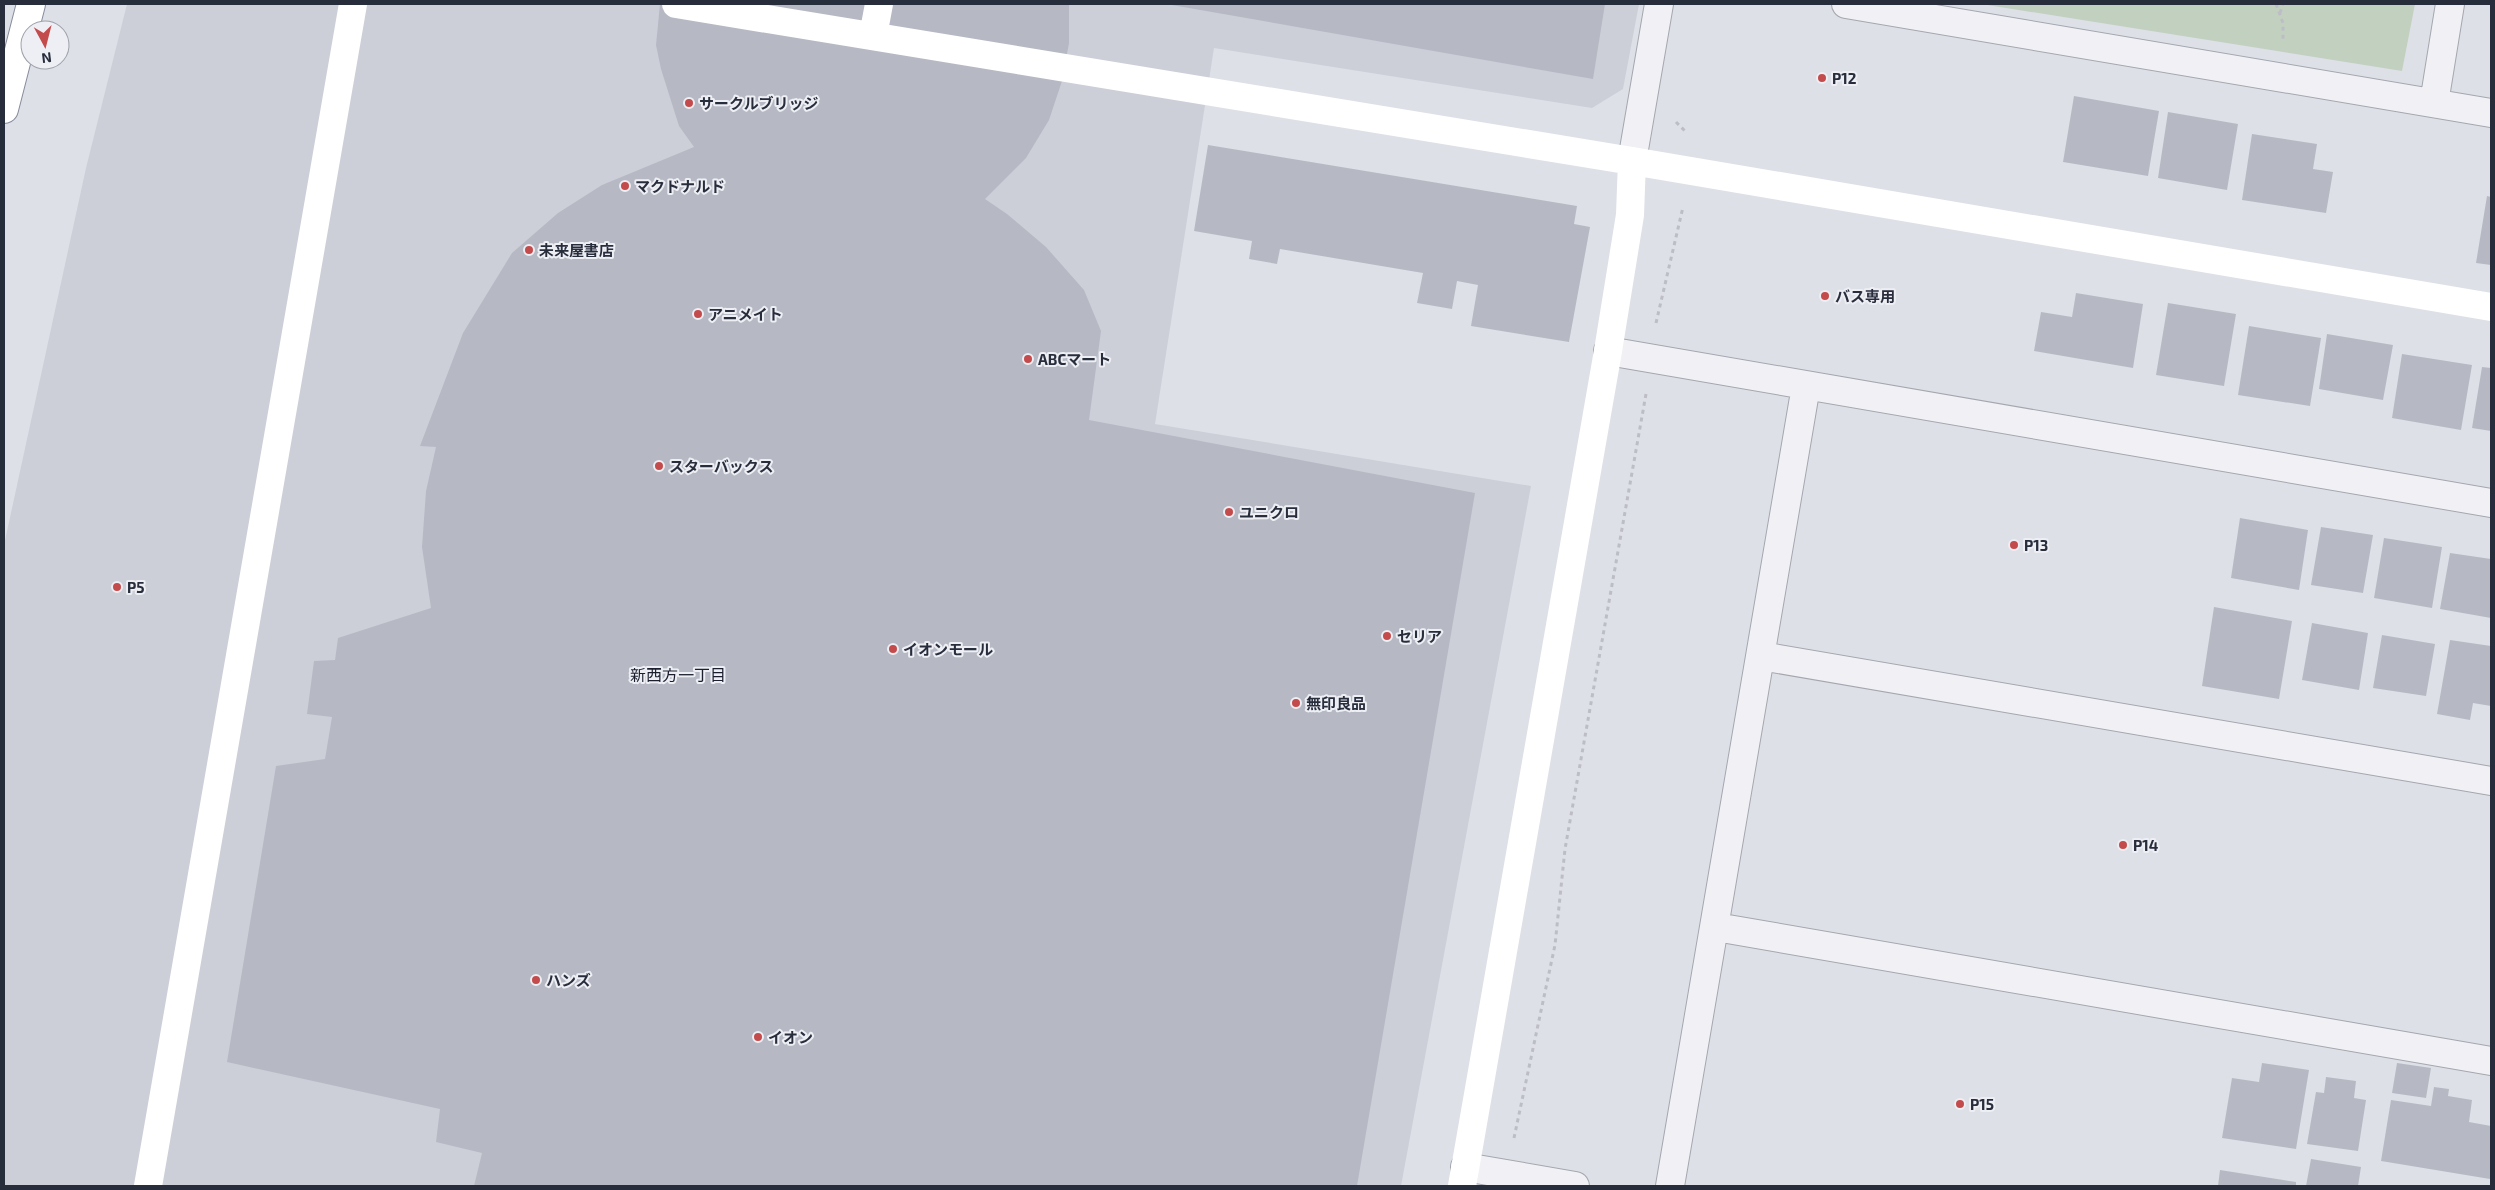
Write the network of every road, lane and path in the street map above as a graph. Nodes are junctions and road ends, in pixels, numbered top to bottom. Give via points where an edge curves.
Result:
1 (17, 4) edge
2 (32, 4) edge
3 (353, 4) edge
4 (676, 4) edge
5 (879, 4) edge
6 (1659, 4) edge
7 (1846, 4) edge
8 (2283, 4) edge
9 (2450, 4) edge
10 (2280, 14) dead end
11 (873, 36) junction
12 (4, 66) edge
13 (2434, 102) junction
14 (4, 109) edge
15 (2491, 112) edge
16 (1632, 161) junction
17 (1683, 206) dead end
18 (2491, 307) edge
19 (1654, 330) dead end
20 (1608, 351) junction
21 (1806, 386) junction
22 (1648, 389) dead end
23 (2491, 503) edge
24 (1761, 656) junction
25 (2491, 782) edge
26 (1716, 927) junction
27 (2491, 1061) edge
28 (1513, 1144) dead end
29 (1464, 1177) edge
30 (148, 1186) edge
31 (1575, 1186) edge
32 (1670, 1186) edge

1 - 12 main road
2 - 14 main road
3 - 30 main road
4 - 11 main road
5 - 11 main road
6 - 16 street
7 - 13 street
8 - 10 path
9 - 13 street
11 - 16 main road
13 - 15 street
16 - 18 main road
16 - 20 main road via 1630,215
17 - 19 path
20 - 21 street
20 - 29 main road
21 - 23 street
21 - 24 street
22 - 28 path via 1565,849 1555,945
24 - 25 street
24 - 26 street
26 - 27 street
26 - 32 street
29 - 31 street

